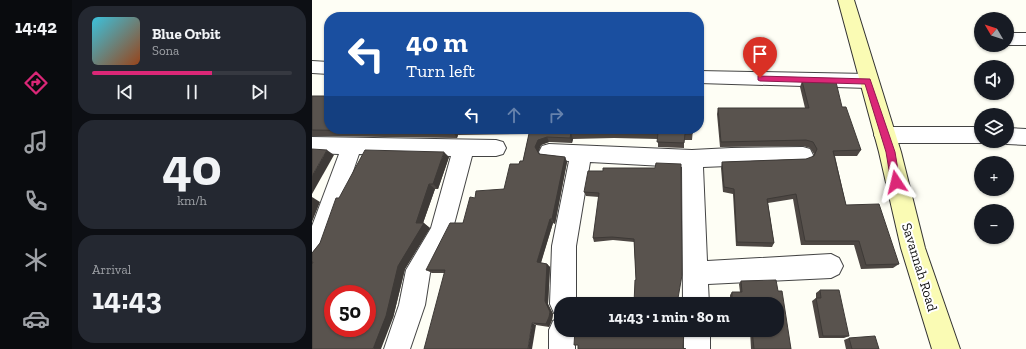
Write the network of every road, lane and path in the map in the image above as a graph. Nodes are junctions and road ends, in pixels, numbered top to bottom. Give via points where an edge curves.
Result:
1 (846, 0) edge
2 (1014, 39) edge
3 (1026, 39) edge
4 (312, 67) edge
5 (324, 68) edge
6 (704, 77) edge
7 (868, 81) junction
8 (884, 134) junction
9 (974, 135) edge
10 (1014, 136) edge
11 (1026, 137) edge
12 (312, 145) edge
13 (352, 145) junction
14 (464, 147) junction
15 (496, 148) dead end
16 (549, 152) dead end
17 (581, 153) junction
18 (803, 155) dead end
19 (692, 159) junction
20 (312, 247) edge
21 (831, 266) dead end
22 (696, 273) junction
23 (563, 297) edge
24 (696, 297) edge
25 (562, 337) edge
26 (697, 337) edge
27 (397, 349) edge
28 (562, 349) edge
29 (697, 349) edge
30 (946, 349) edge

1 - 7 main road, Savannah Road
2 - 3 street
4 - 5 street
6 - 7 street
7 - 8 main road, Savannah Road
8 - 9 street
8 - 30 main road, Savannah Road via 913,248
10 - 11 street
12 - 13 street
13 - 14 street
13 - 20 street via 319,238
14 - 15 street
14 - 27 street via 441,232 418,270 412,305
16 - 17 street
17 - 19 street
17 - 23 street via 564,246
18 - 19 street
19 - 22 street
21 - 22 street
22 - 24 street
25 - 28 street
26 - 29 street

